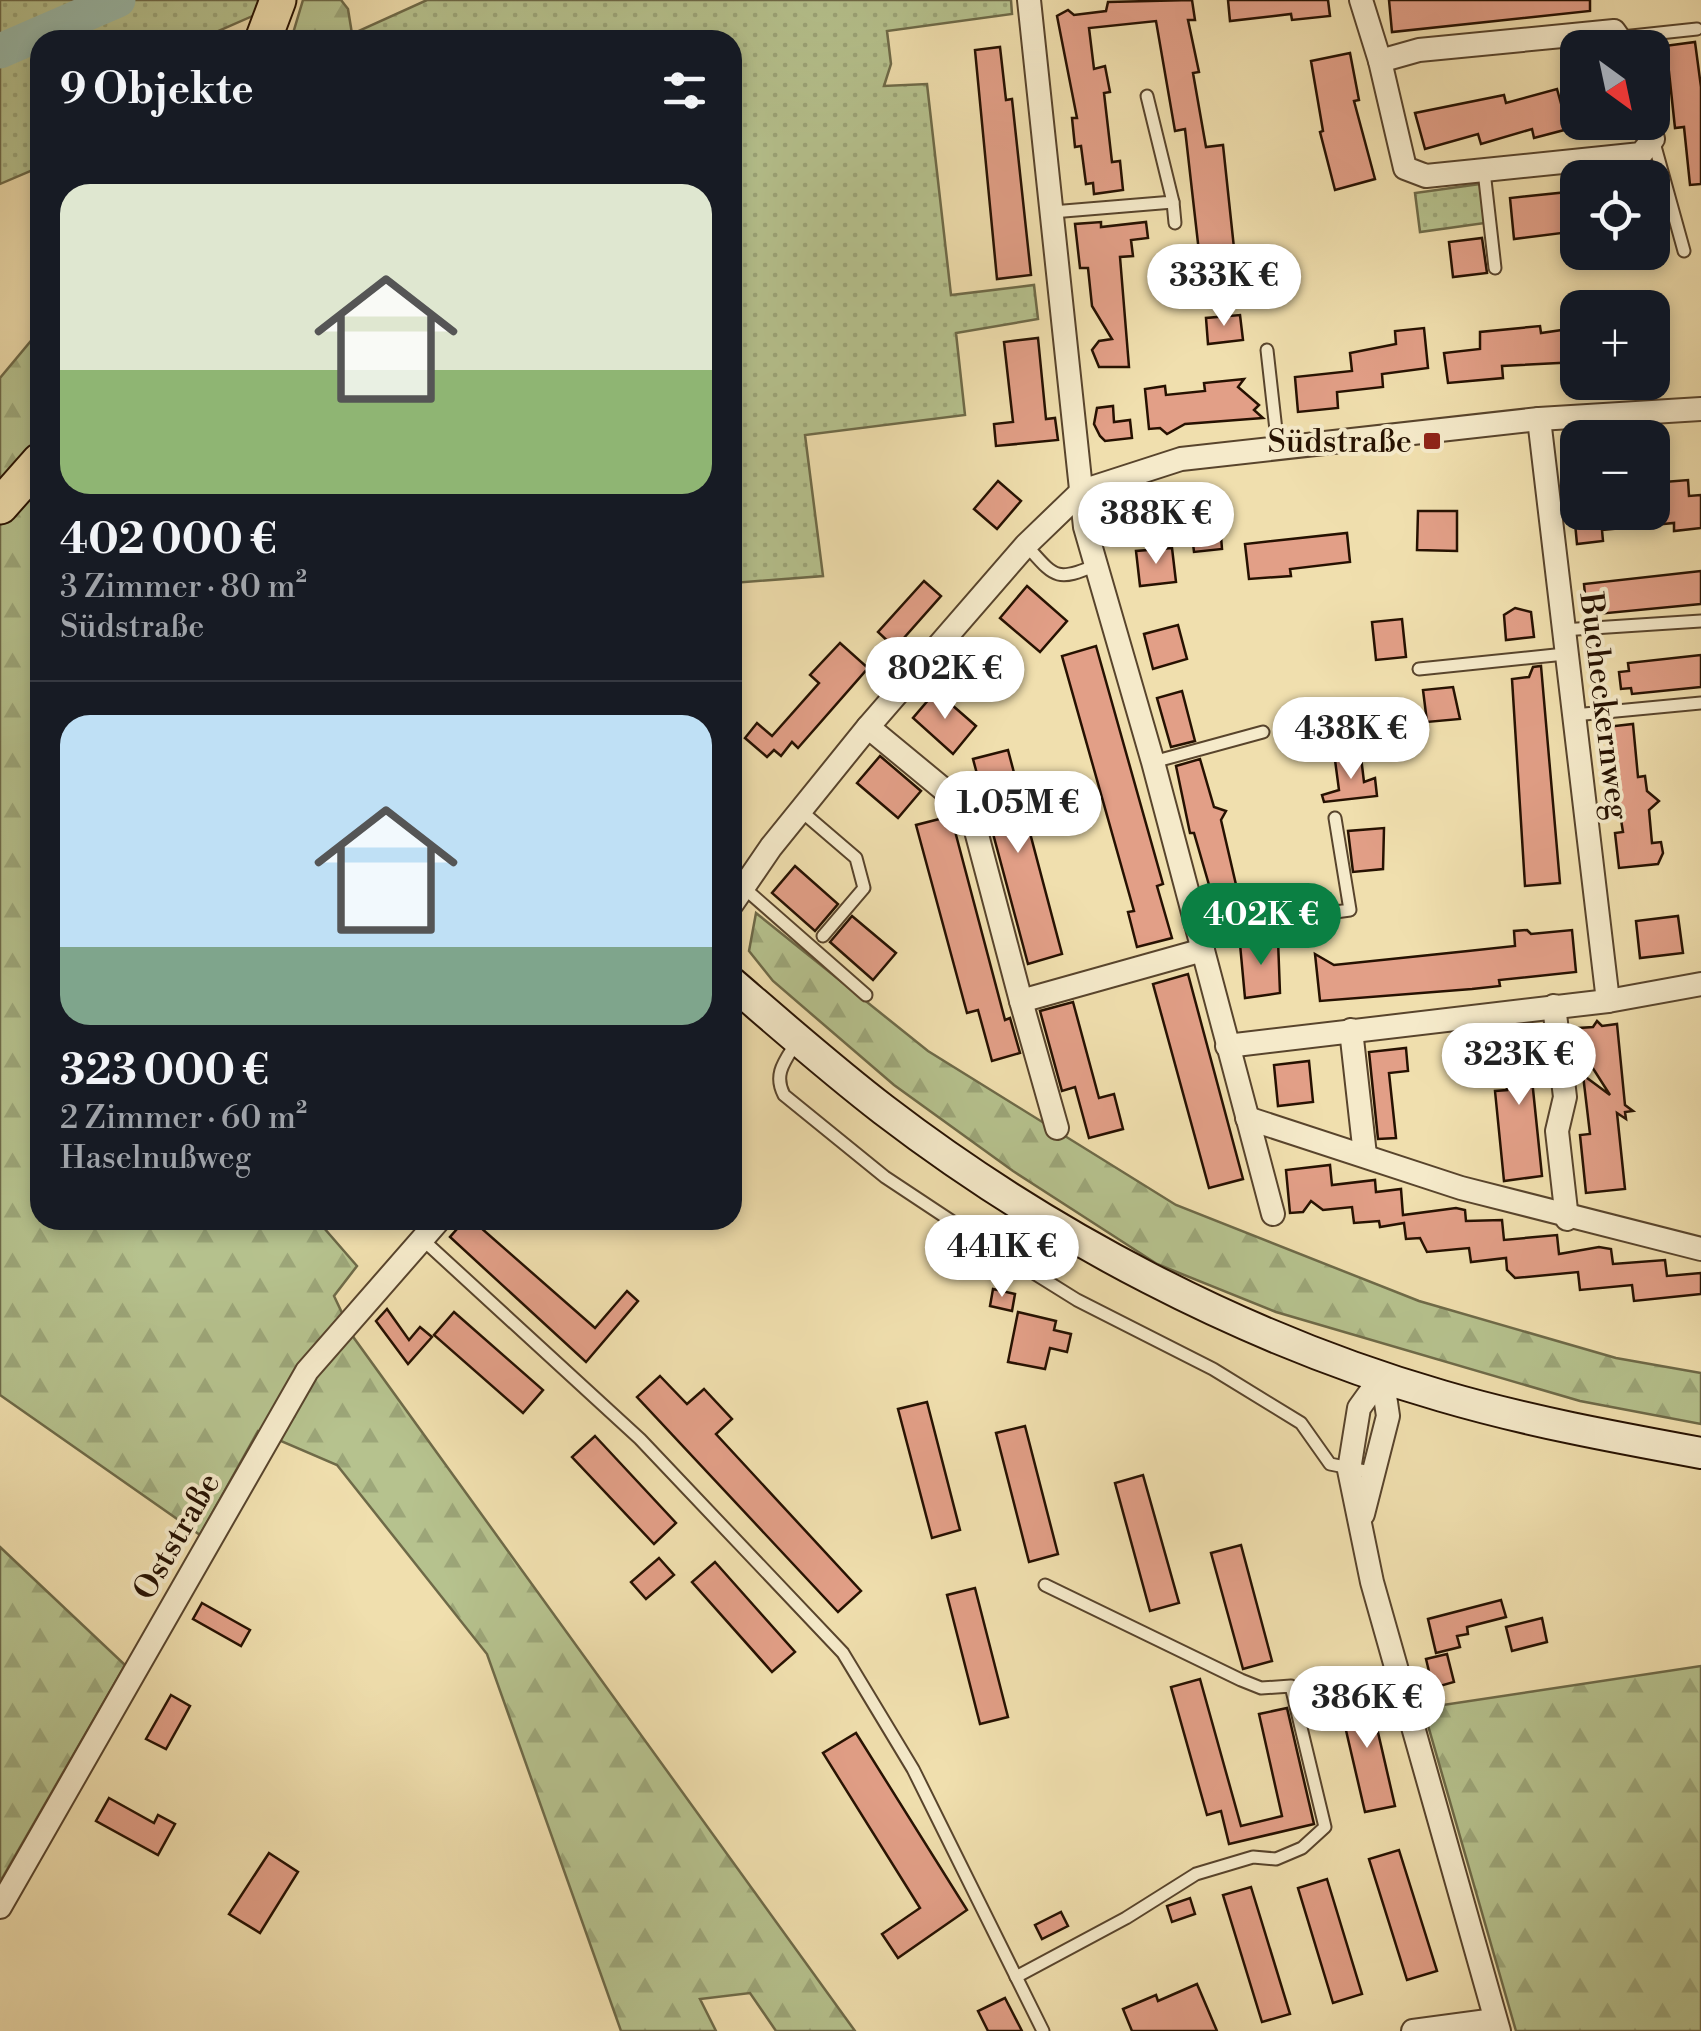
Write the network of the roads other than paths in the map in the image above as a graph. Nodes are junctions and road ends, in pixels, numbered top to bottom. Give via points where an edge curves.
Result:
1 (1028, 0) edge
2 (1361, 0) edge
3 (1697, 29) dead end
4 (1670, 34) edge
5 (1560, 36) edge
6 (1380, 61) junction
7 (1147, 96) dead end
8 (1646, 140) edge
9 (1653, 140) edge
10 (1484, 171) junction
11 (1173, 202) junction
12 (1052, 212) junction
13 (1175, 223) dead end
14 (1684, 251) dead end
15 (1495, 268) dead end
16 (1267, 350) dead end
17 (1701, 409) edge
18 (1539, 419) junction
19 (1278, 448) junction
20 (1082, 491) junction
21 (27, 502) edge
22 (0, 534) edge
23 (1026, 545) junction
24 (1096, 565) junction
25 (1701, 621) edge
26 (1564, 642) junction
27 (1419, 669) dead end
28 (1701, 702) edge
29 (1574, 716) junction
30 (868, 726) junction
31 (1263, 732) dead end
32 (1153, 762) junction
33 (800, 810) junction
34 (1335, 818) dead end
35 (742, 883) edge
36 (742, 896) edge
37 (823, 936) dead end
38 (1201, 940) junction
39 (1701, 984) edge
40 (742, 992) edge
41 (866, 995) dead end
42 (1021, 1001) junction
43 (1608, 1001) junction
44 (1554, 1006) junction
45 (1351, 1030) junction
46 (798, 1040) junction
47 (1227, 1046) junction
48 (1247, 1118) junction
49 (1057, 1128) dead end
50 (1365, 1155) junction
51 (1273, 1214) dead end
52 (1567, 1219) junction
53 (430, 1230) edge
54 (422, 1239) junction
55 (1701, 1249) edge
56 (1382, 1376) junction
57 (1701, 1453) edge
58 (1359, 1472) junction
59 (1045, 1586) dead end
60 (0, 1907) edge
61 (1016, 1976) junction
62 (1497, 2025) edge
63 (1043, 2031) edge
64 (1413, 2031) edge

1 - 12 street
2 - 6 street
3 - 4 lane
5 - 6 street via 1419,50
6 - 10 street via 1405,168 1426,176
7 - 11 lane
8 - 10 street via 1641,154
9 - 14 lane
10 - 15 lane
11 - 12 lane
11 - 13 lane
12 - 20 street
16 - 19 lane
17 - 18 street
18 - 19 street
18 - 26 street, Bucheckernweg
19 - 20 street via 1181,459
20 - 23 street
20 - 24 street
21 - 22 main road
23 - 24 lane via 1056,576
23 - 30 street
24 - 32 street
25 - 26 lane
26 - 27 lane
26 - 29 street, Bucheckernweg
28 - 29 lane
29 - 43 street, Bucheckernweg
30 - 33 street
30 - 42 street via 971,812
31 - 32 lane
32 - 38 street
33 - 35 street
33 - 37 lane via 856,858 864,888
34 - 38 lane via 1350,910
36 - 41 lane
38 - 42 street
38 - 47 street
39 - 43 street
40 - 46 main road
42 - 49 street
43 - 44 street
44 - 45 street
44 - 52 street via 1565,1097 1556,1131
45 - 47 street
45 - 50 street
46 - 56 main road via 981,1179 1086,1242 1222,1312
46 - 58 lane via 780,1070 784,1095 885,1177 1077,1300 1301,1423 1330,1464
47 - 48 street
48 - 50 street
48 - 51 street
50 - 52 street
52 - 55 street
53 - 54 street, Oststraße
54 - 60 street, Oststraße via 307,1371
54 - 61 lane via 640,1439 843,1653 913,1770
56 - 57 main road via 1573,1430
56 - 58 street via 1360,1408
58 - 62 street via 1372,1582
59 - 61 lane via 1241,1680 1262,1688 1291,1686 1326,1827 1276,1859 1253,1857 1196,1874
61 - 63 lane
62 - 64 street

